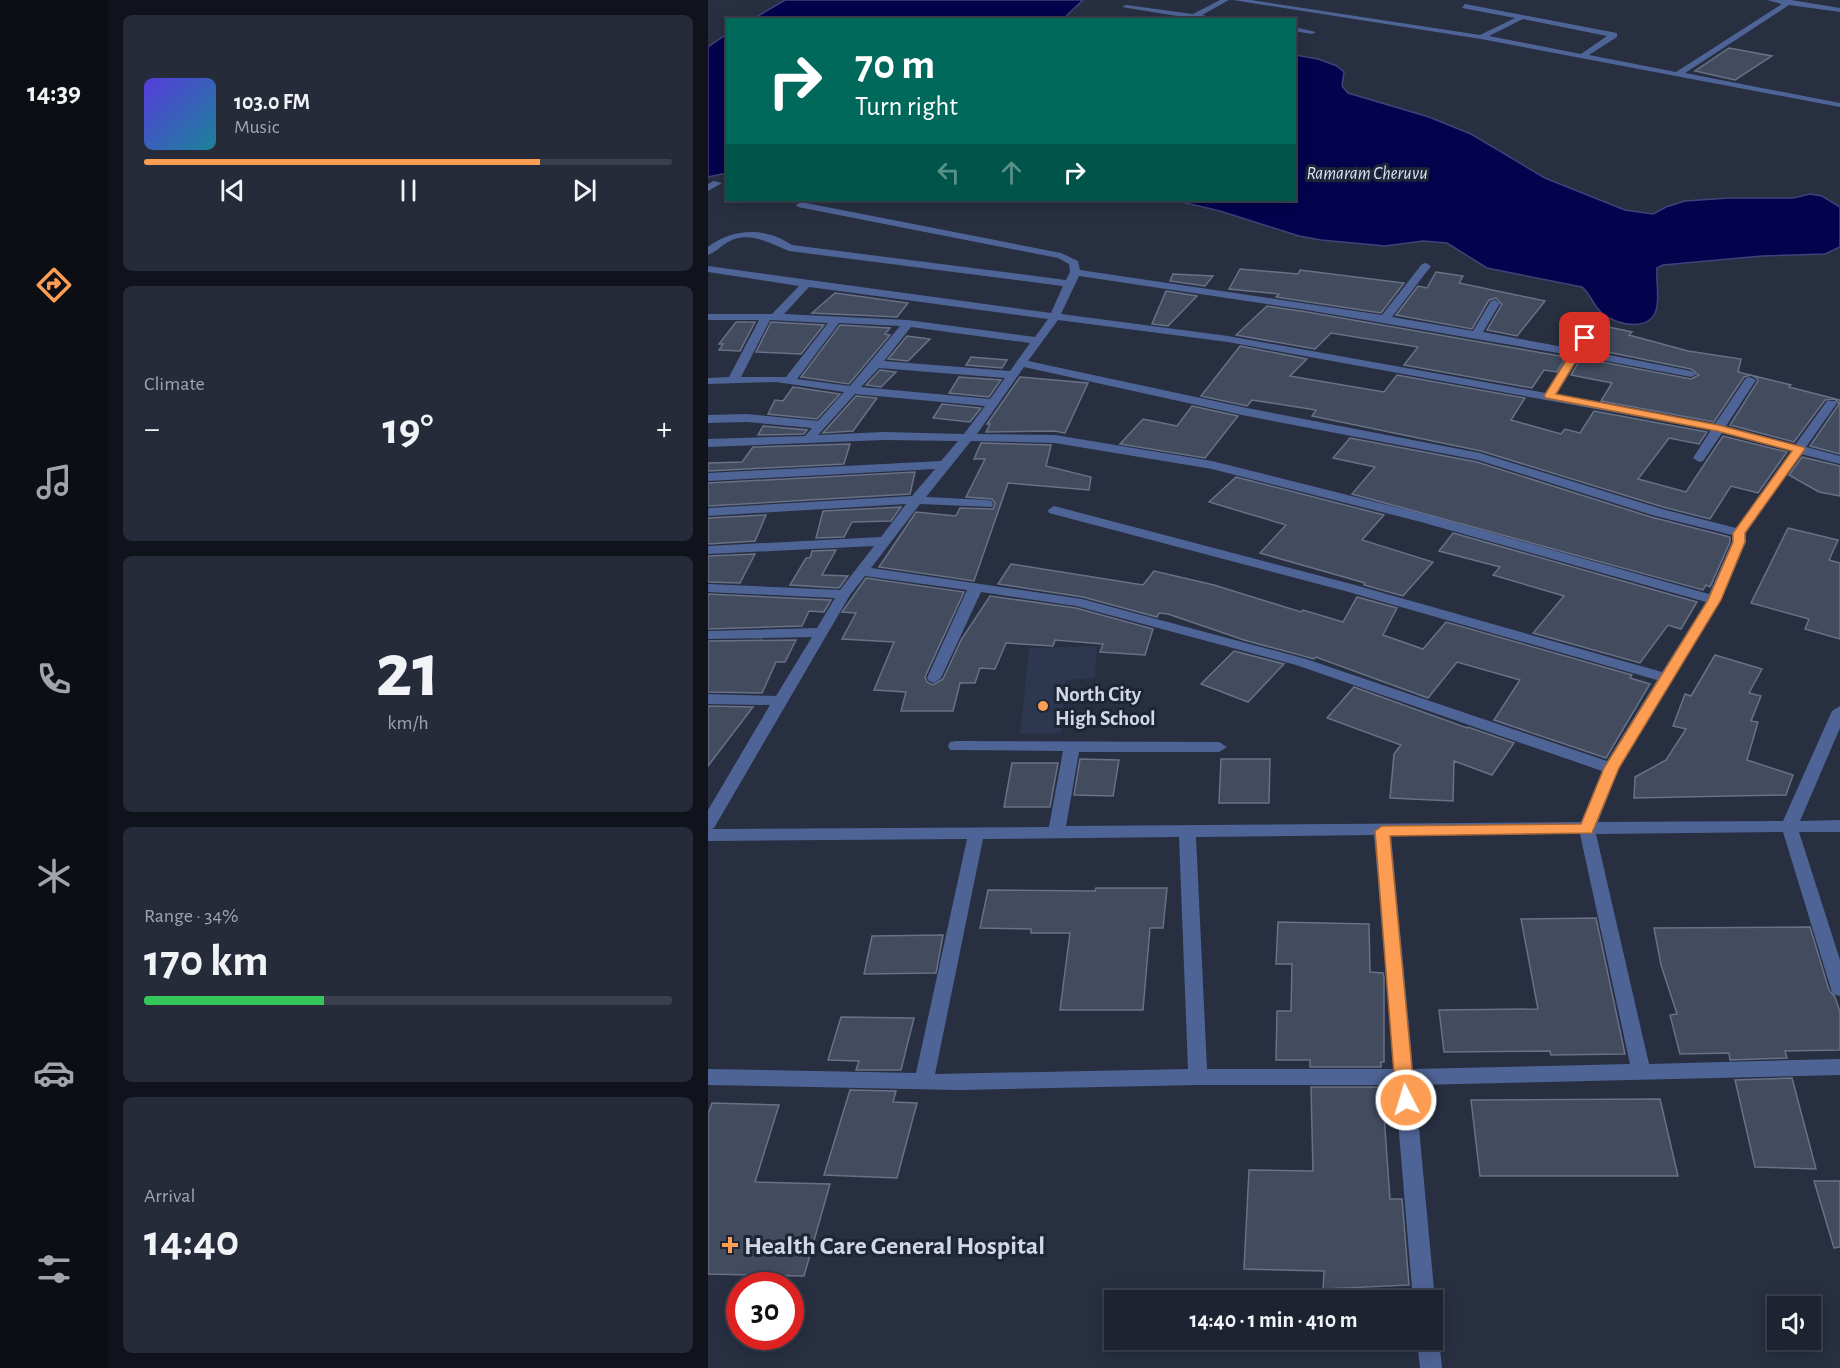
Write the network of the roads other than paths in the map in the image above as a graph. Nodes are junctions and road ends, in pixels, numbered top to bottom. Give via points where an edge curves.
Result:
1 (1225, 0) edge
2 (1237, 0) edge
3 (1771, 0) edge
4 (1788, 1) edge
5 (1465, 6) dead end
6 (1126, 7) dead end
7 (1840, 10) edge
8 (1195, 16) junction
9 (1522, 17) junction
10 (1208, 18) edge
11 (1296, 29) edge
12 (1312, 32) dead end
13 (1481, 37) junction
14 (1582, 56) junction
15 (1678, 74) junction
16 (1840, 105) edge
17 (801, 204) dead end
18 (708, 252) edge
19 (1426, 266) dead end
20 (708, 268) edge
21 (1072, 278) junction
22 (807, 284) junction
23 (1495, 303) dead end
24 (1055, 316) junction
25 (708, 317) edge
26 (770, 317) junction
27 (1385, 319) junction
28 (837, 320) junction
29 (908, 323) junction
30 (1594, 325) dead end
31 (1476, 334) junction
32 (1036, 340) junction
33 (1577, 352) junction
34 (1020, 363) junction
35 (876, 364) junction
36 (1691, 374) dead end
37 (1012, 375) junction
38 (1750, 380) dead end
39 (708, 381) edge
40 (733, 381) junction
41 (789, 381) junction
42 (852, 390) junction
43 (1550, 396) junction
44 (994, 403) junction
45 (1831, 403) dead end
46 (708, 418) edge
47 (820, 425) junction
48 (1718, 428) junction
49 (969, 436) junction
50 (808, 439) junction
51 (708, 443) edge
52 (1799, 449) junction
53 (1699, 458) dead end
54 (1840, 460) edge
55 (944, 465) junction
56 (708, 477) edge
57 (916, 500) junction
58 (987, 504) dead end
59 (1054, 510) dead end
60 (708, 512) edge
61 (1739, 533) junction
62 (884, 541) junction
63 (708, 550) edge
64 (862, 571) junction
65 (976, 587) junction
66 (708, 588) edge
67 (844, 594) junction
68 (1714, 600) junction
69 (822, 632) junction
70 (708, 635) edge
71 (934, 678) dead end
72 (1666, 678) junction
73 (708, 699) edge
74 (782, 700) junction
75 (1840, 711) edge
76 (956, 746) dead end
77 (1072, 746) junction
78 (1219, 747) dead end
79 (1611, 768) junction
80 (708, 824) edge
81 (1789, 826) junction
82 (1840, 826) edge
83 (1587, 829) junction
84 (1382, 831) junction
85 (1187, 833) junction
86 (975, 834) junction
87 (1056, 834) junction
88 (708, 835) edge
89 (1840, 989) edge
90 (1840, 1067) edge
91 (1641, 1070) junction
92 (708, 1077) edge
93 (1198, 1077) junction
94 (1403, 1077) junction
95 (924, 1081) junction
96 (1423, 1290) edge
97 (1429, 1350) edge
98 (1431, 1368) edge

1 - 8 street
2 - 13 street
3 - 4 street
4 - 7 street
4 - 15 street
5 - 9 street
6 - 8 street
8 - 10 street
9 - 13 street
9 - 14 street via 1614,35
11 - 12 street
13 - 14 street
14 - 15 street
15 - 16 street
17 - 21 street via 1061,256 1074,263
18 - 21 street via 727,239 766,237 789,248
19 - 27 street
20 - 22 street
21 - 24 street
21 - 27 street via 1261,298
22 - 24 street
22 - 26 street
23 - 31 street
24 - 32 street
24 - 43 street via 1228,339
25 - 26 street
26 - 28 street
26 - 40 street
27 - 31 street
28 - 29 street
28 - 41 street
29 - 32 street
29 - 35 street
30 - 33 street
31 - 33 street
32 - 34 street
33 - 36 street
33 - 43 street
34 - 37 street
34 - 61 street via 1480,457
35 - 37 street
35 - 42 street
37 - 44 street
38 - 48 street
39 - 40 street
40 - 41 street
41 - 42 street
42 - 44 street
42 - 47 street
43 - 48 street
44 - 49 street
45 - 52 street
46 - 47 street
47 - 50 street
48 - 52 street
48 - 53 street
49 - 50 street
49 - 55 street
49 - 68 street via 1055,439 1212,465 1426,519
50 - 51 street
52 - 54 street
52 - 61 street
55 - 56 street
55 - 57 street
57 - 58 street
57 - 60 street
57 - 62 street
59 - 72 street via 1361,591
61 - 68 street via 1739,542
62 - 63 street
62 - 64 street
64 - 65 street
64 - 67 street
65 - 71 street
65 - 79 street via 1077,602 1301,662
66 - 67 street
67 - 69 street
68 - 72 street
69 - 70 street
69 - 74 street
72 - 79 street
73 - 74 street
74 - 80 street
75 - 81 street
76 - 77 street
77 - 78 street
77 - 87 street
79 - 83 street
81 - 82 street
81 - 83 street
81 - 89 street
83 - 84 street
83 - 91 street
84 - 85 street
84 - 94 street
85 - 87 street
85 - 93 street
86 - 87 street
86 - 88 street
86 - 95 street
90 - 91 street
91 - 94 street
92 - 95 street
93 - 94 street
93 - 95 street
94 - 96 street
97 - 98 street

